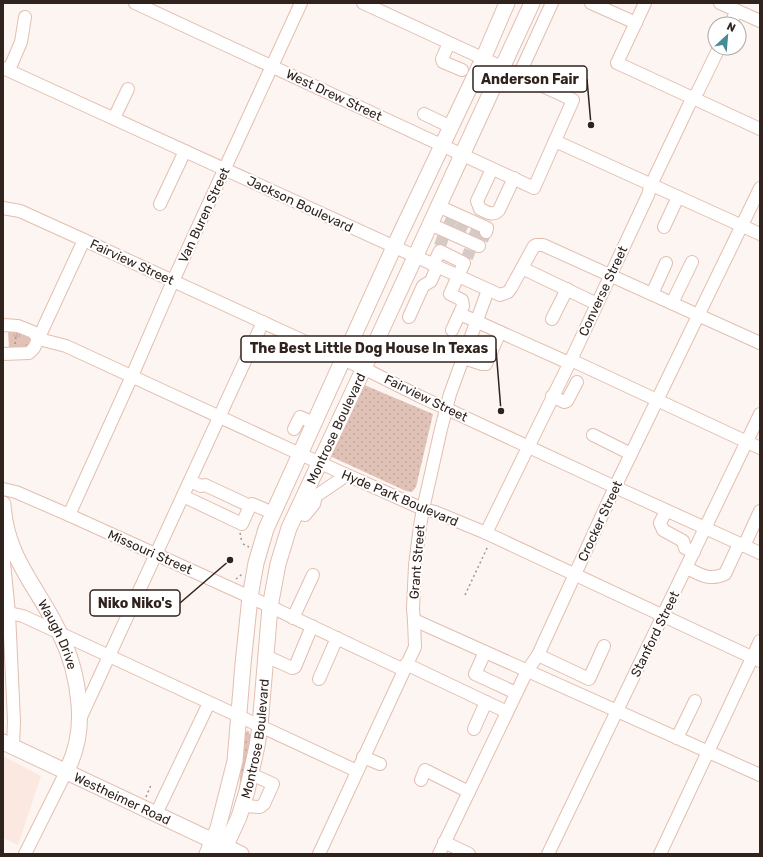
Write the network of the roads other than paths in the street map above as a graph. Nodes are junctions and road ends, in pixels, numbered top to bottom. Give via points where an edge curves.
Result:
1 (135, 3) edge
2 (301, 3) edge
3 (363, 3) edge
4 (507, 3) edge
5 (532, 3) edge
6 (552, 3) edge
7 (592, 3) edge
8 (645, 3) edge
9 (720, 3) edge
10 (737, 11) junction
11 (734, 16) edge
12 (25, 18) dead end
13 (760, 21) edge
14 (636, 23) junction
15 (449, 43) junction
16 (715, 56) edge
17 (483, 59) junction
18 (272, 66) junction
19 (502, 68) junction
20 (6, 69) edge
21 (462, 70) dead end
22 (519, 75) junction
23 (128, 89) dead end
24 (693, 98) junction
25 (424, 114) dead end
26 (114, 118) junction
27 (451, 127) junction
28 (760, 128) edge
29 (555, 141) junction
30 (442, 145) junction
31 (185, 150) junction
32 (462, 154) junction
33 (492, 168) junction
34 (225, 169) junction
35 (514, 178) junction
36 (651, 185) junction
37 (760, 188) edge
38 (678, 197) junction
39 (160, 204) dead end
40 (3, 208) edge
41 (742, 226) junction
42 (664, 227) dead end
43 (760, 234) edge
44 (458, 236) junction
45 (84, 240) junction
46 (394, 247) junction
47 (415, 257) junction
48 (692, 262) dead end
49 (666, 263) dead end
50 (435, 266) junction
51 (522, 268) junction
52 (610, 275) junction
53 (458, 276) junction
54 (173, 281) junction
55 (567, 289) junction
56 (488, 290) junction
57 (652, 294) junction
58 (395, 301) junction
59 (672, 303) junction
60 (597, 304) junction
61 (460, 314) junction
62 (699, 315) junction
63 (552, 319) dead end
64 (477, 321) junction
65 (263, 322) junction
66 (3, 325) edge
67 (452, 330) dead end
68 (500, 332) junction
69 (759, 338) edge
70 (39, 339) junction
71 (3, 354) edge
72 (464, 358) junction
73 (344, 359) junction
74 (570, 362) junction
75 (364, 368) junction
76 (132, 376) junction
77 (577, 382) dead end
78 (552, 396) junction
79 (658, 400) junction
80 (446, 408) junction
81 (760, 414) edge
82 (219, 417) junction
83 (314, 423) junction
84 (294, 429) dead end
85 (593, 435) dead end
86 (746, 442) junction
87 (527, 446) junction
88 (760, 448) edge
89 (300, 454) junction
90 (631, 454) junction
91 (319, 463) junction
92 (344, 474) junction
93 (190, 481) junction
94 (615, 488) junction
95 (3, 489) edge
96 (311, 494) junction
97 (183, 496) junction
98 (3, 504) edge
99 (250, 506) junction
100 (423, 509) junction
101 (666, 511) junction
102 (760, 511) edge
103 (272, 513) junction
104 (68, 516) junction
105 (4, 522) junction
106 (705, 529) junction
107 (486, 533) junction
108 (742, 545) junction
109 (694, 552) junction
110 (760, 553) edge
111 (156, 555) junction
112 (3, 564) edge
113 (687, 568) junction
114 (313, 575) dead end
115 (575, 576) junction
116 (250, 597) junction
117 (270, 606) junction
118 (6, 613) edge
119 (663, 617) junction
120 (293, 618) junction
121 (414, 620) junction
122 (312, 626) junction
123 (60, 633) junction
124 (337, 638) junction
125 (760, 641) edge
126 (604, 646) dead end
127 (485, 652) junction
128 (538, 655) junction
129 (266, 656) junction
130 (109, 657) junction
131 (756, 660) edge
132 (405, 667) junction
133 (527, 671) junction
134 (319, 679) dead end
135 (516, 693) junction
136 (695, 700) dead end
137 (486, 702) junction
138 (209, 703) junction
139 (618, 711) junction
140 (507, 712) junction
141 (240, 717) junction
142 (80, 720) junction
143 (260, 726) junction
144 (474, 729) dead end
145 (677, 738) junction
146 (8, 744) edge
147 (708, 752) junction
148 (363, 757) junction
149 (380, 764) dead end
150 (357, 771) junction
151 (66, 772) junction
152 (251, 774) junction
153 (760, 775) edge
154 (421, 780) dead end
155 (468, 792) junction
156 (242, 806) junction
157 (156, 814) junction
158 (444, 842) junction
159 (217, 849) edge
160 (25, 854) edge
161 (241, 854) edge
162 (319, 854) edge
163 (438, 854) edge
164 (470, 854) edge
165 (548, 854) edge
166 (660, 854) edge

1 - 18 street, West Drew Street
2 - 18 street, Van Buren Street
3 - 15 street
4 - 17 main road, Montrose Boulevard
5 - 19 main road, Montrose Boulevard
6 - 22 street
7 - 14 street
8 - 14 street
9 - 10 street
10 - 11 street
10 - 13 street
12 - 20 street via 21,42
14 - 24 street via 617,63
15 - 17 street
15 - 21 street via 443,62
16 - 24 street, Converse Street
17 - 19 street
17 - 27 main road, Montrose Boulevard
18 - 30 street, West Drew Street
18 - 34 street, Van Buren Street
19 - 22 street
19 - 32 main road, Montrose Boulevard
20 - 26 street, Jackson Boulevard
22 - 29 street via 574,100
23 - 26 street
24 - 28 street
24 - 36 street, Converse Street
25 - 27 street
26 - 31 street, Jackson Boulevard
27 - 30 main road, Montrose Boulevard
29 - 35 street, West Drew Street via 534,188
29 - 36 street
30 - 32 street, West Drew Street
30 - 46 main road, Montrose Boulevard
31 - 34 street, Jackson Boulevard
31 - 39 street
32 - 33 street, West Drew Street
32 - 44 main road, Montrose Boulevard
33 - 35 street, West Drew Street
33 - 35 street via 477,201 480,209 496,213
34 - 46 street, Jackson Boulevard
34 - 54 street, Van Buren Street
36 - 38 street
36 - 52 street, Converse Street
37 - 41 street, Crocker Street
38 - 41 street
38 - 42 street
40 - 45 street, Fairview Street via 20,211
41 - 43 street
41 - 62 street, Crocker Street
44 - 47 main road, Montrose Boulevard
44 - 50 street
44 - 53 street
45 - 54 street, Fairview Street
45 - 70 street
46 - 47 street, Jackson Boulevard
46 - 73 main road, Montrose Boulevard
47 - 50 street, Jackson Boulevard
47 - 58 main road, Montrose Boulevard
48 - 59 street
49 - 57 street
50 - 53 street, Jackson Boulevard
50 - 58 street via 431,281 423,286 411,313
51 - 52 street via 534,246 539,244
51 - 55 street
51 - 56 street via 508,292 500,295
52 - 57 street
52 - 60 street, Converse Street
53 - 56 street, Jackson Boulevard
53 - 61 street via 450,294 462,300
54 - 65 street, Fairview Street
54 - 76 street, Van Buren Street
55 - 60 street
55 - 63 street
56 - 64 street, Grant Street
57 - 59 street
58 - 75 main road, Montrose Boulevard
59 - 62 street
60 - 74 street, Converse Street
61 - 64 street
61 - 67 street
62 - 69 street
62 - 79 street, Crocker Street
64 - 68 street
64 - 72 street, Grant Street
65 - 73 street, Fairview Street
65 - 82 street
66 - 70 street, Hyde Park Boulevard via 18,326 33,332
68 - 72 street via 486,364
68 - 74 street
70 - 71 street via 29,353
70 - 76 street, Hyde Park Boulevard via 66,346
72 - 80 street, Grant Street
73 - 75 street, Fairview Street
73 - 83 main road, Montrose Boulevard
74 - 78 street, Converse Street
74 - 79 street
75 - 80 street, Fairview Street
75 - 91 main road, Montrose Boulevard
76 - 82 street, Hyde Park Boulevard
76 - 104 street, Van Buren Street
77 - 78 street via 567,401
78 - 87 street, Converse Street
79 - 86 street
79 - 90 street, Crocker Street
80 - 87 street, Fairview Street
80 - 100 street, Grant Street
81 - 86 street, Stanford Street
82 - 89 street, Hyde Park Boulevard
82 - 93 street
83 - 84 street via 300,417
83 - 89 main road, Montrose Boulevard
85 - 90 street
86 - 88 street
86 - 106 street, Stanford Street
87 - 94 street, Fairview Street
87 - 107 street, Converse Street
89 - 91 street, Hyde Park Boulevard
89 - 103 main road, Montrose Boulevard
90 - 94 street, Crocker Street
91 - 92 street, Hyde Park Boulevard
91 - 96 main road, Montrose Boulevard
92 - 96 street via 341,479
92 - 100 street, Hyde Park Boulevard
93 - 97 street
93 - 99 street via 205,485
94 - 101 street, Fairview Street
94 - 115 street, Crocker Street
95 - 104 street, Missouri Street via 16,492
96 - 117 main road, Montrose Boulevard via 296,512 289,528 278,564
97 - 99 street via 242,524
97 - 111 street
98 - 105 main road, Waugh Drive
99 - 103 street via 252,504
100 - 107 street, Hyde Park Boulevard
100 - 121 street, Grant Street via 415,565
101 - 106 street, Fairview Street
101 - 109 street via 660,523 663,530 683,540 685,548
102 - 108 street
103 - 116 main road, Montrose Boulevard via 256,563
104 - 111 street, Missouri Street
105 - 112 street
105 - 123 main road, Waugh Drive via 24,573
106 - 108 street, Fairview Street
106 - 109 street, Stanford Street
107 - 115 street, Hyde Park Boulevard
108 - 110 street, Fairview Street
108 - 113 street via 725,574 716,578 705,577
109 - 113 street, Stanford Street
111 - 116 street, Missouri Street
111 - 130 street
112 - 118 street
113 - 119 street, Stanford Street
114 - 120 street
115 - 119 street, Hyde Park Boulevard
115 - 128 street, Crocker Street
116 - 117 street, Missouri Street
116 - 141 main road, Montrose Boulevard
117 - 120 street, Missouri Street
117 - 129 main road, Montrose Boulevard
118 - 123 street via 23,616
118 - 146 street via 14,721
119 - 131 street, Hyde Park Boulevard
119 - 139 street, Stanford Street
120 - 122 street, Missouri Street
121 - 127 street
121 - 132 street, Grant Street via 415,647
122 - 124 street, Missouri Street
122 - 129 street via 295,667
123 - 130 street
123 - 142 main road, Waugh Drive via 74,669
124 - 132 street, Missouri Street
124 - 134 street
125 - 131 street
126 - 128 street via 589,679
127 - 133 street
127 - 135 street via 475,674
128 - 133 street, Crocker Street
129 - 143 main road, Montrose Boulevard
130 - 138 street
130 - 142 street
131 - 147 street
132 - 137 street, Missouri Street
132 - 148 street, Grant Street
133 - 135 street, Crocker Street
133 - 139 street
135 - 140 street, Crocker Street
136 - 145 street
137 - 140 street, Missouri Street
137 - 144 street
138 - 141 street
138 - 157 street
139 - 145 street
139 - 165 street, Stanford Street
140 - 155 street, Crocker Street
141 - 143 street
141 - 159 main road, Montrose Boulevard via 234,768 218,828
142 - 151 main road, Waugh Drive via 74,756
143 - 150 street
143 - 152 main road, Montrose Boulevard
145 - 147 street
146 - 151 main road, Westheimer Road
147 - 153 street
147 - 166 street
148 - 149 street
148 - 150 street, Grant Street
150 - 162 street, Grant Street
151 - 157 main road, Westheimer Road
151 - 160 street
152 - 156 main road, Montrose Boulevard
152 - 156 street via 273,784 264,804 260,807
154 - 155 street via 425,770
155 - 158 street, Crocker Street
156 - 159 main road, Montrose Boulevard
157 - 159 main road, Westheimer Road
158 - 163 street, Crocker Street
158 - 164 street
159 - 161 main road, Westheimer Road

